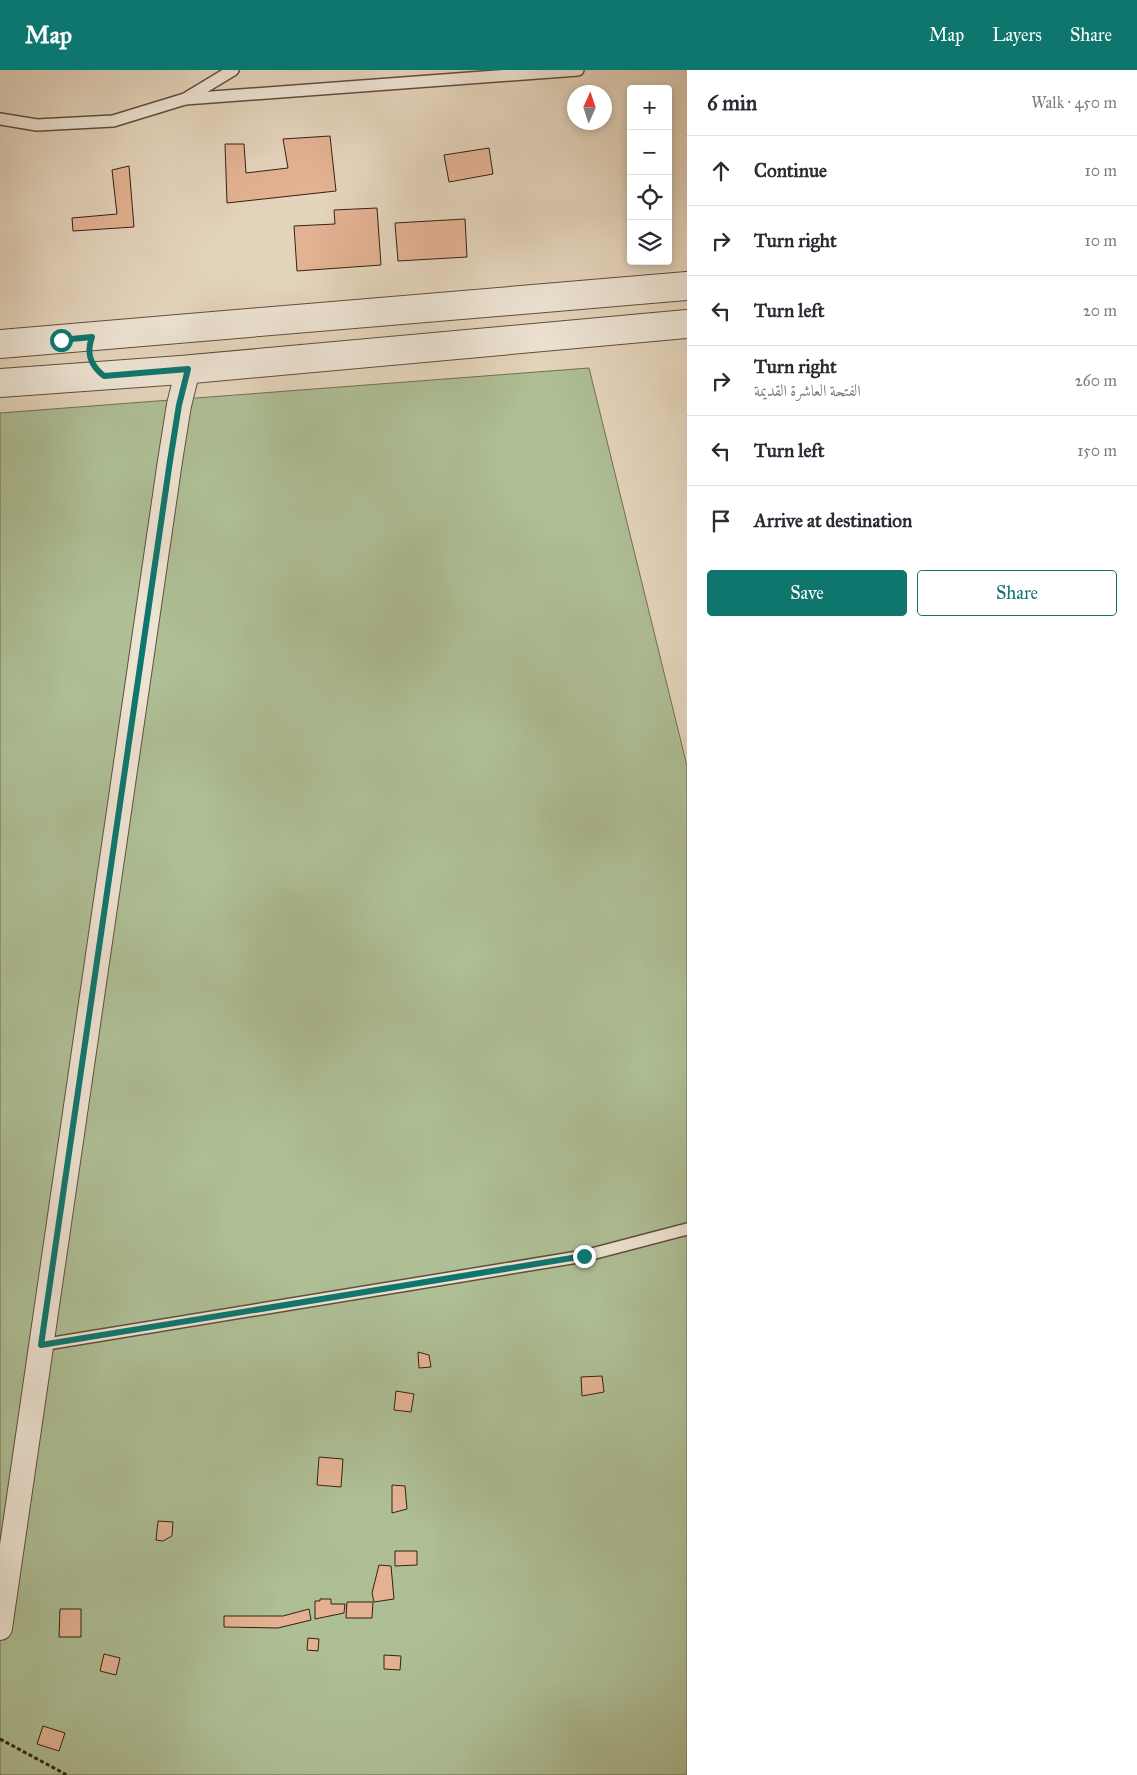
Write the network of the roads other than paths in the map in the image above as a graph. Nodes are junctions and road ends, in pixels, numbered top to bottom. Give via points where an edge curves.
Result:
1 (233, 70) edge
2 (578, 70) edge
3 (185, 99) junction
4 (0, 119) edge
5 (687, 286) edge
6 (687, 324) edge
7 (92, 337) junction
8 (7, 344) edge
9 (188, 369) junction
10 (104, 376) junction
11 (6, 383) edge
12 (687, 1229) edge
13 (41, 1345) junction
14 (0, 1628) edge

1 - 3 lane
2 - 3 lane
3 - 4 lane via 113,121 37,125
5 - 7 street
6 - 9 street
7 - 8 street
7 - 10 street via 89,354 92,363
8 - 11 street via 19,349 22,363 20,370
9 - 10 street
9 - 13 street via 170,461
10 - 11 street
12 - 13 lane via 584,1256
13 - 14 street

